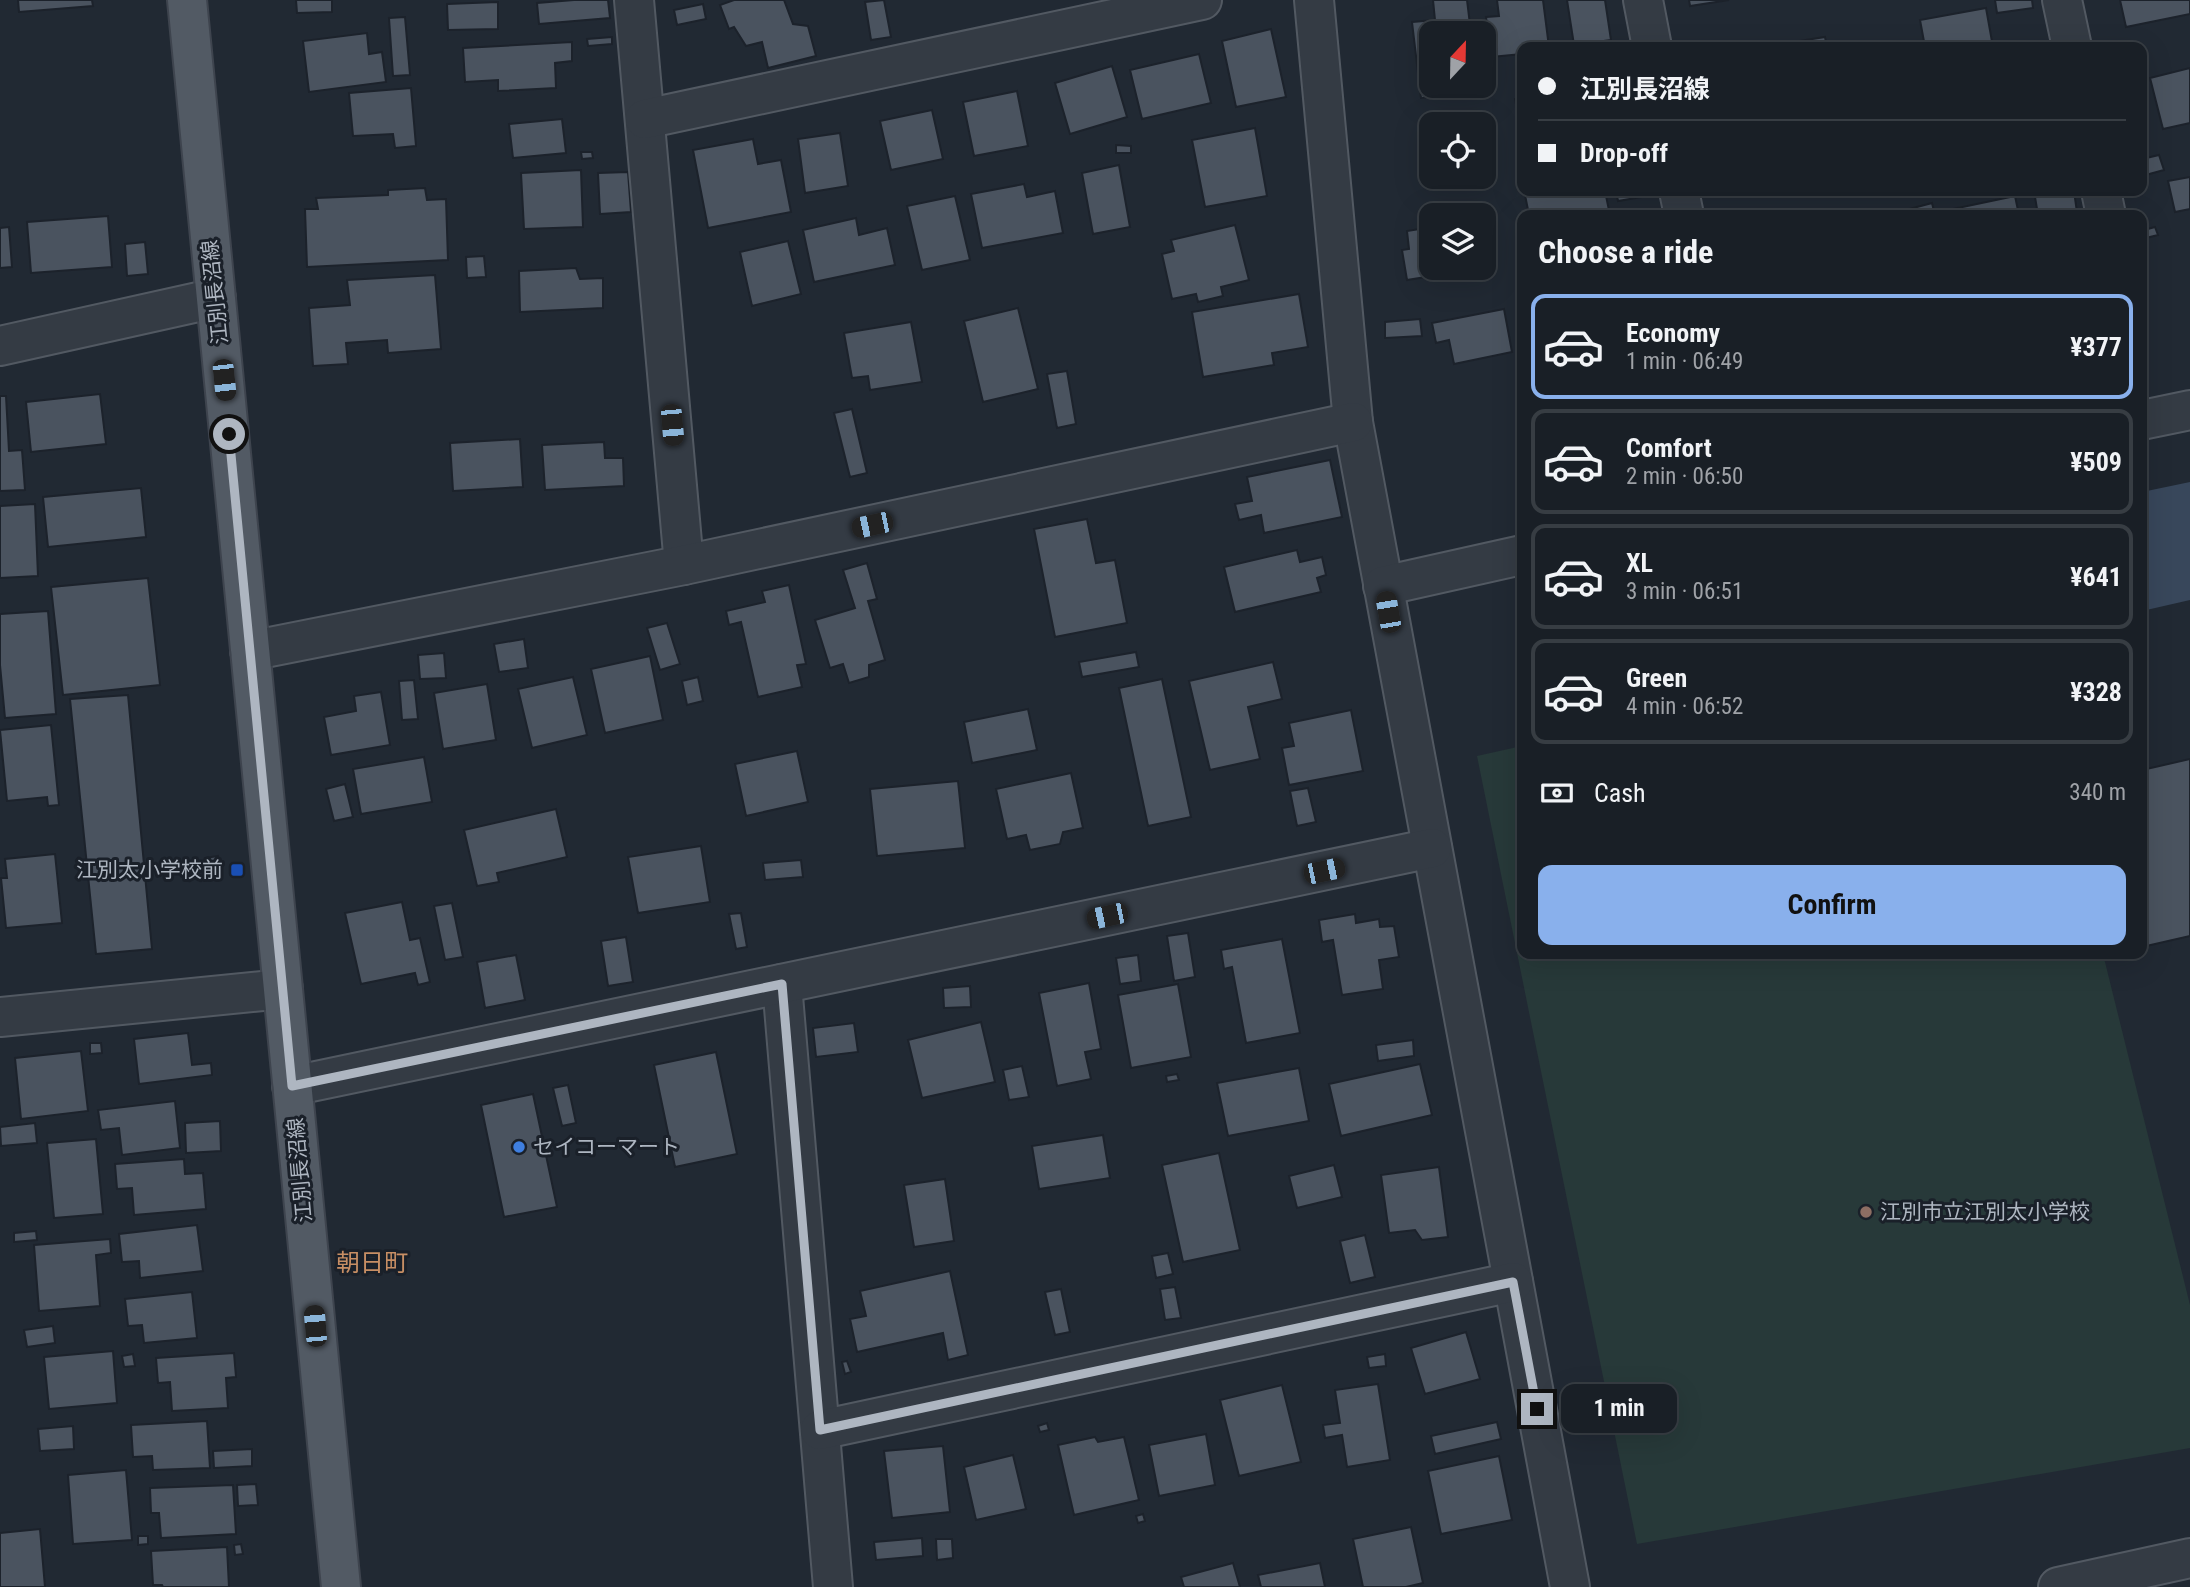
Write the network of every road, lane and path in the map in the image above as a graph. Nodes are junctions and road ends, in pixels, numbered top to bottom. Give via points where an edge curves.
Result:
1 (187, 0) edge
2 (634, 0) edge
3 (1202, 0) edge
4 (1314, 0) edge
5 (1643, 0) edge
6 (2062, 0) edge
7 (1651, 42) edge
8 (2071, 42) edge
9 (645, 119) junction
10 (216, 298) junction
11 (0, 346) edge
12 (2147, 410) edge
13 (2190, 410) edge
14 (1353, 422) junction
15 (1517, 556) edge
16 (684, 565) junction
17 (1383, 586) junction
18 (250, 651) junction
19 (1432, 848) junction
20 (782, 984) junction
21 (283, 989) junction
22 (0, 1017) edge
23 (292, 1086) junction
24 (1513, 1282) junction
25 (820, 1430) junction
26 (2190, 1558) edge
27 (341, 1587) edge
28 (833, 1587) edge
29 (1570, 1587) edge
30 (2058, 1587) edge

1 - 10 main road, 江別長沼線
2 - 9 street
3 - 9 street
4 - 14 street
5 - 7 street
6 - 8 street
9 - 16 street
10 - 11 street
10 - 18 main road, 江別長沼線
12 - 13 street
14 - 16 street
14 - 17 street
15 - 17 street
16 - 18 street
17 - 19 street
18 - 21 main road, 江別長沼線
19 - 20 street
19 - 24 street
20 - 23 street
20 - 25 street
21 - 22 street
21 - 23 main road, 江別長沼線
23 - 27 main road, 江別長沼線
24 - 25 street
24 - 29 street
25 - 28 street
26 - 30 street

